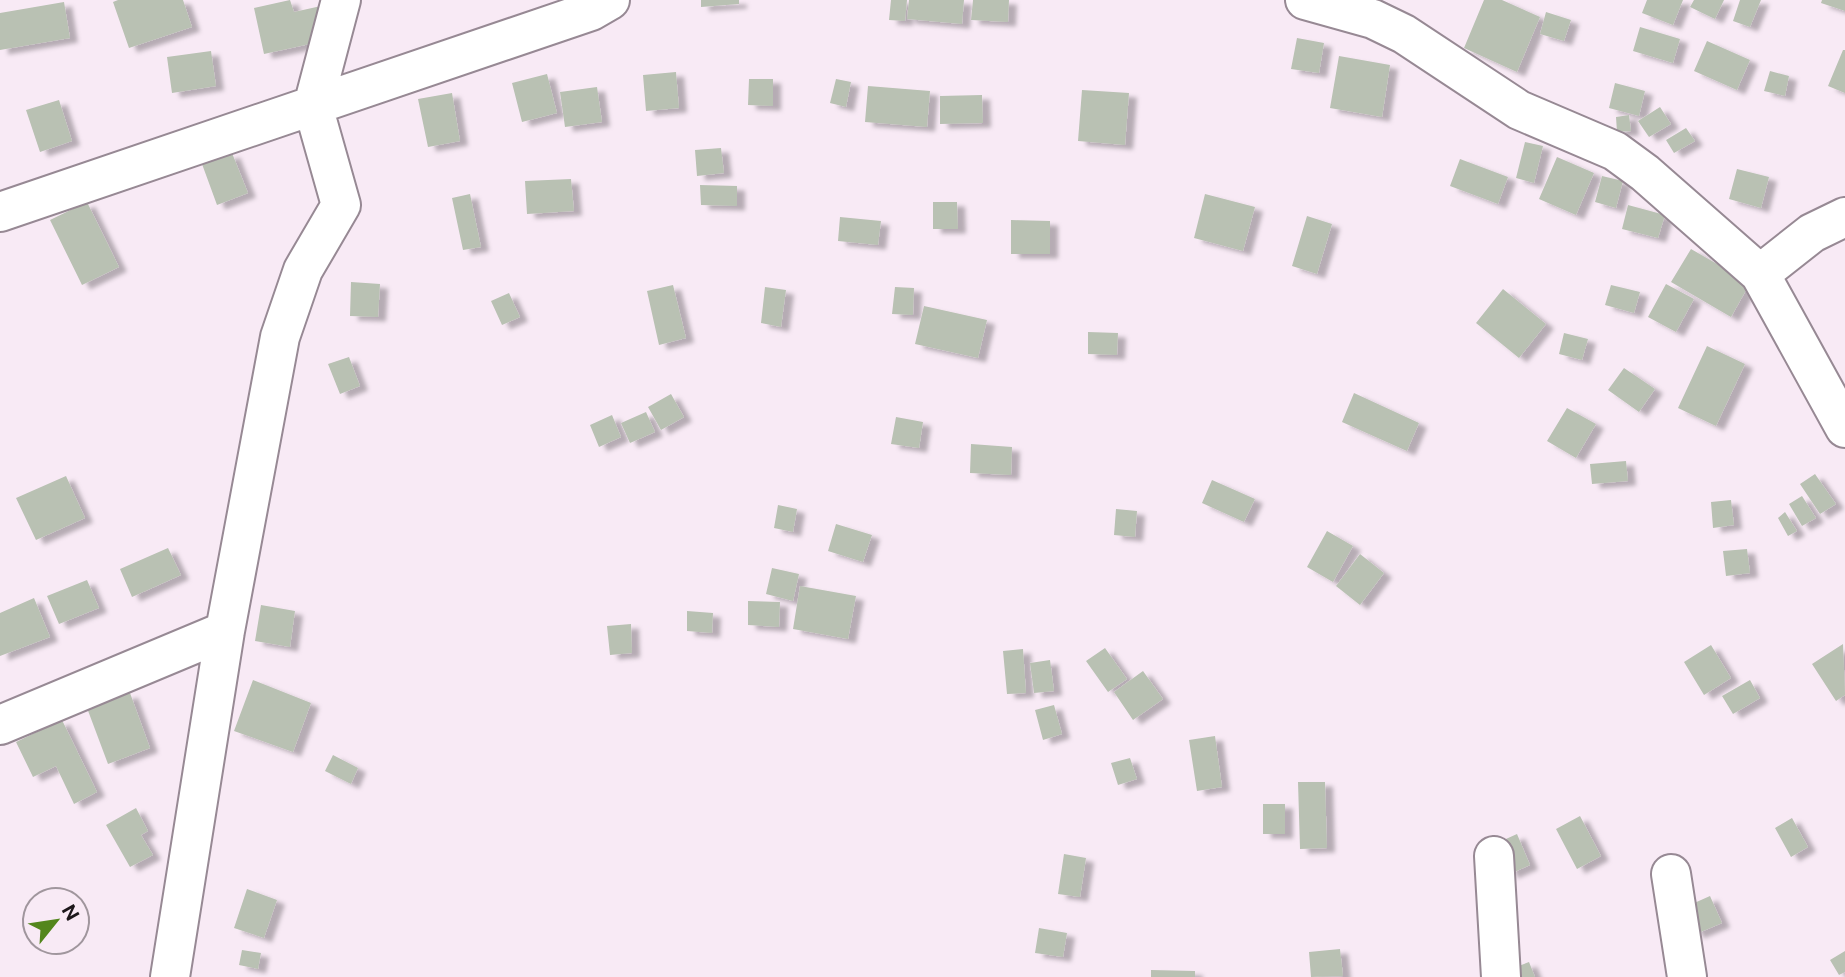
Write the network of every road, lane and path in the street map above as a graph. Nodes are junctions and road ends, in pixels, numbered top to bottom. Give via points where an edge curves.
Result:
1 (341, 0) edge
2 (610, 0) edge
3 (1305, 0) edge
4 (313, 106) junction
5 (0, 212) edge
6 (1845, 217) edge
7 (1760, 274) junction
8 (1845, 428) edge
9 (225, 631) junction
10 (0, 724) edge
11 (1494, 856) dead end
12 (1671, 874) dead end
13 (170, 977) edge
14 (1502, 977) edge
15 (1687, 977) edge

1 - 4 street
2 - 4 street via 591,12
3 - 7 street via 1373,19 1404,34 1519,110 1615,151
4 - 5 street
4 - 9 street via 341,205 303,270 281,337
6 - 7 street via 1812,233
7 - 8 street
9 - 10 street
9 - 13 street
11 - 14 street
12 - 15 street

